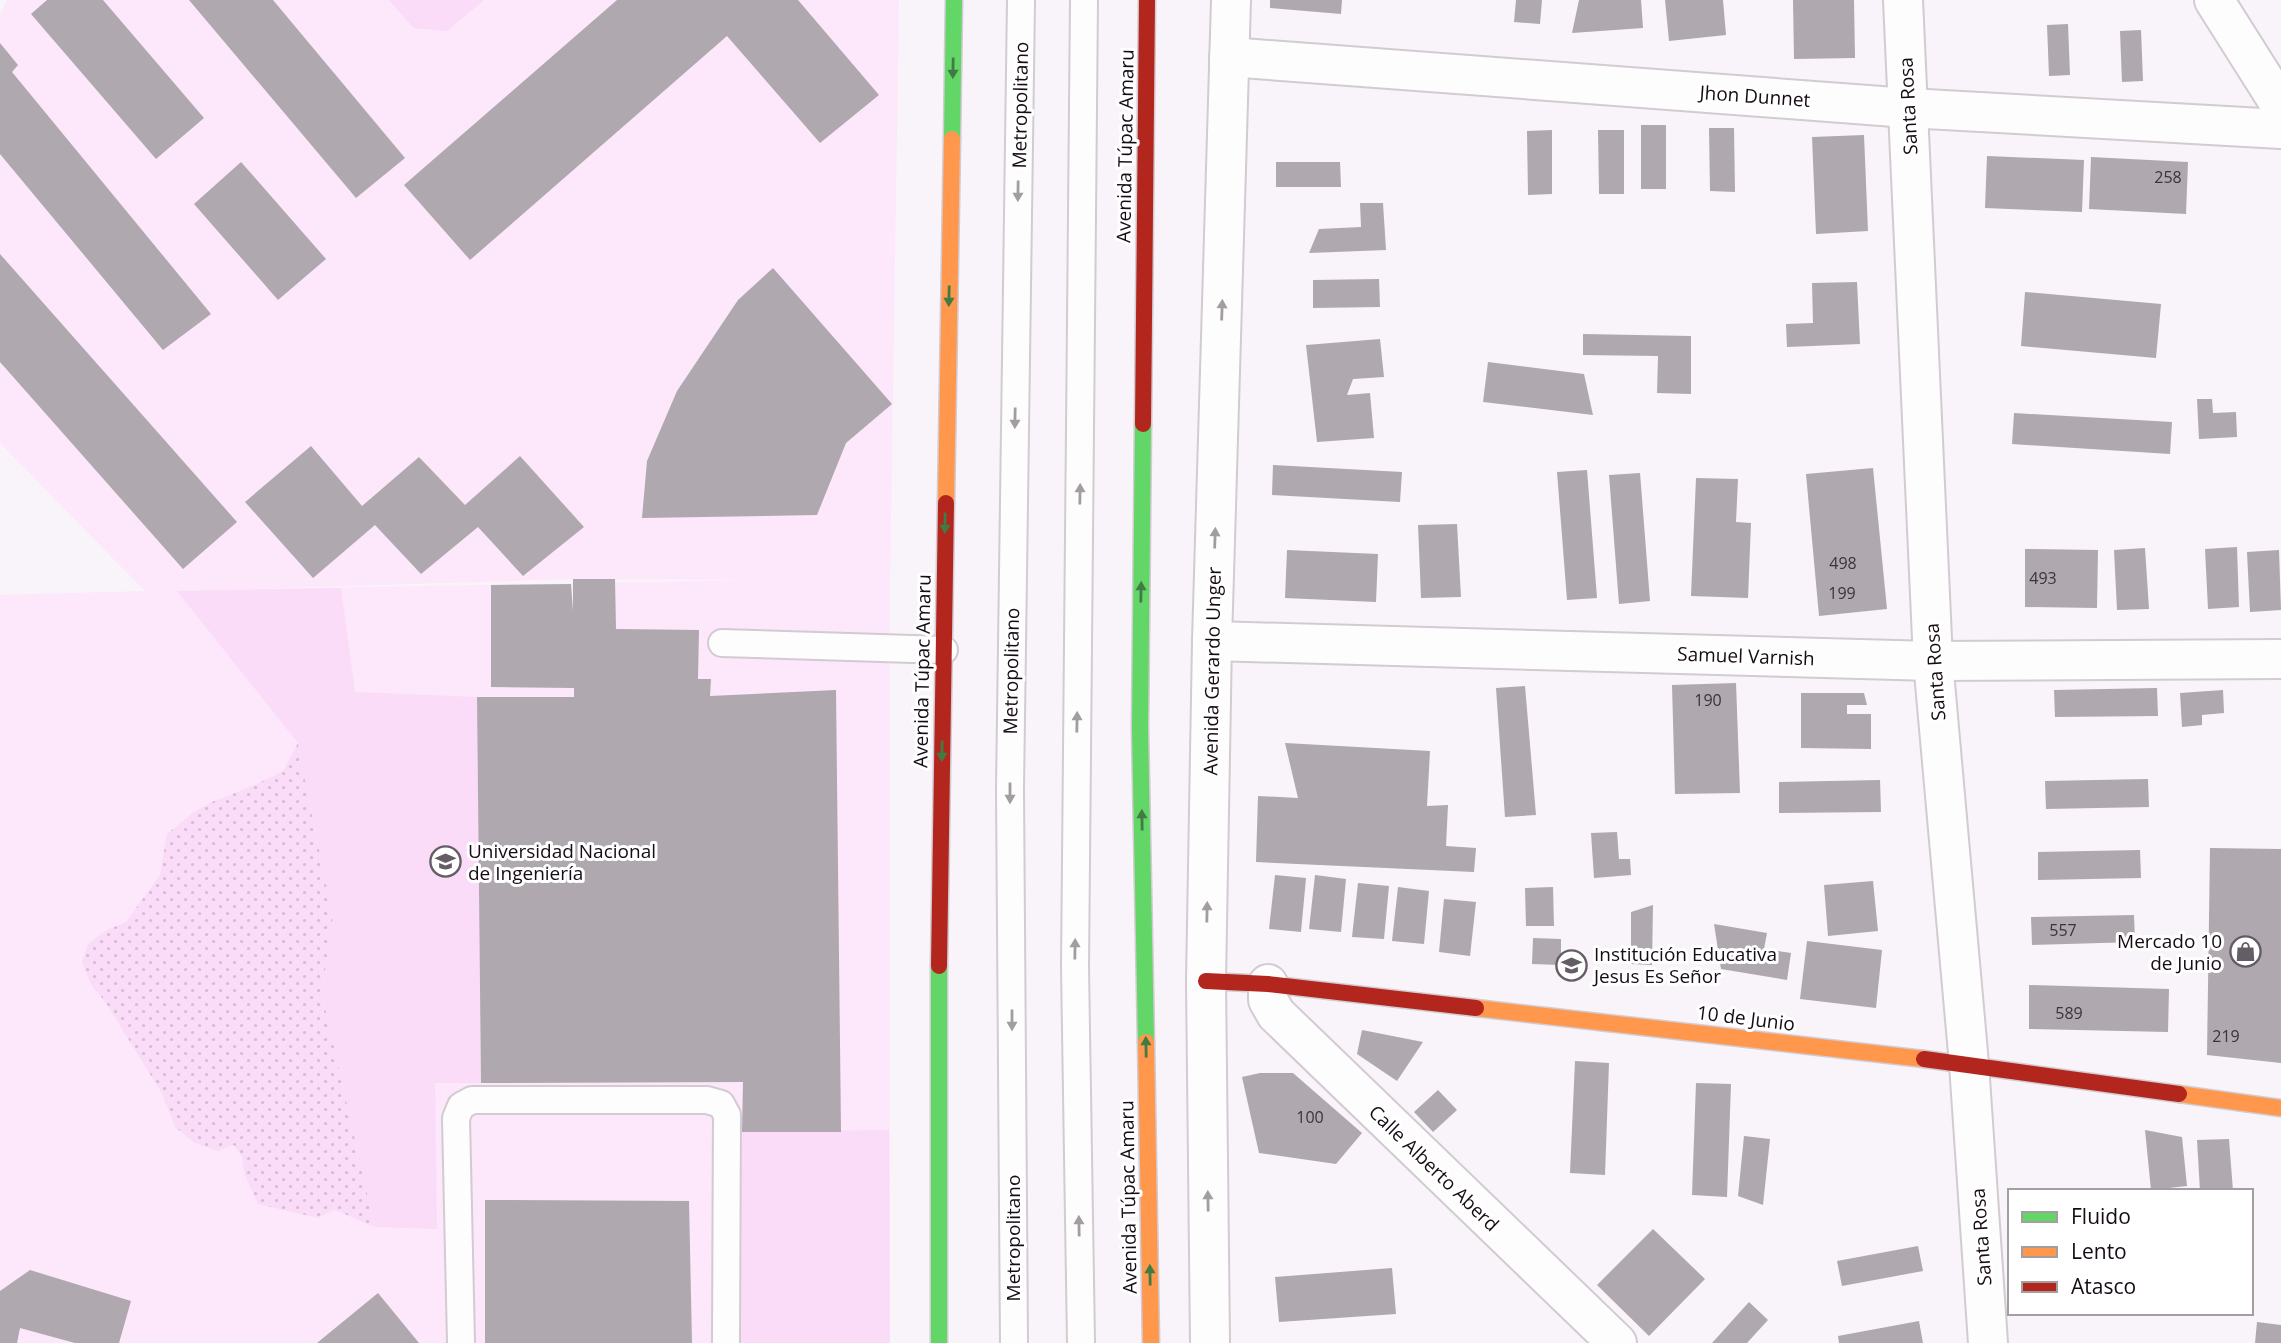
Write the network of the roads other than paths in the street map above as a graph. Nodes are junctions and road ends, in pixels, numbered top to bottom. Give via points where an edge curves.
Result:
1 (954, 0) edge
2 (1021, 0) edge
3 (1084, 0) edge
4 (1147, 0) edge
5 (1231, 0) edge
6 (1903, 0) edge
7 (2214, 0) edge
8 (1229, 57) junction
9 (2281, 106) edge
10 (1908, 108) junction
11 (2281, 129) edge
12 (1212, 641) junction
13 (722, 643) dead end
14 (944, 650) junction
15 (2281, 659) edge
16 (1933, 661) junction
17 (1206, 981) junction
18 (1268, 984) junction
19 (1969, 1064) junction
20 (2281, 1108) edge
21 (461, 1343) edge
22 (726, 1343) edge
23 (939, 1343) edge
24 (1014, 1343) edge
25 (1081, 1343) edge
26 (1152, 1343) edge
27 (1210, 1343) edge
28 (1616, 1343) edge
29 (1988, 1343) edge

1 -> 14 main road, Avenida Túpac Amaru
2 -> 24 lane, Metropolitano via 1010,789
25 -> 3 lane via 1075,967
26 -> 4 main road, Avenida Túpac Amaru via 1140,728
5 - 8 street, Avenida Gerardo Unger
6 - 10 street, Santa Rosa
7 - 9 street
8 - 10 street, Jhon Dunnet
12 -> 8 street, Avenida Gerardo Unger
10 - 11 street, Jhon Dunnet
10 - 16 street, Santa Rosa
12 - 16 street, Samuel Varnish
17 -> 12 street, Avenida Gerardo Unger
13 - 14 lane
14 -> 23 main road, Avenida Túpac Amaru
15 - 16 street, Samuel Varnish
16 - 19 street, Santa Rosa
17 - 18 main road, 10 de Junio
27 -> 17 street, Avenida Gerardo Unger
18 - 19 main road, 10 de Junio
18 - 28 street, Calle Alberto Aberd via 1268,1000 1276,1014
19 - 20 main road, 10 de Junio
19 - 29 street, Santa Rosa
21 - 22 lane via 456,1118 461,1106 472,1100 708,1100 721,1104 727,1115

